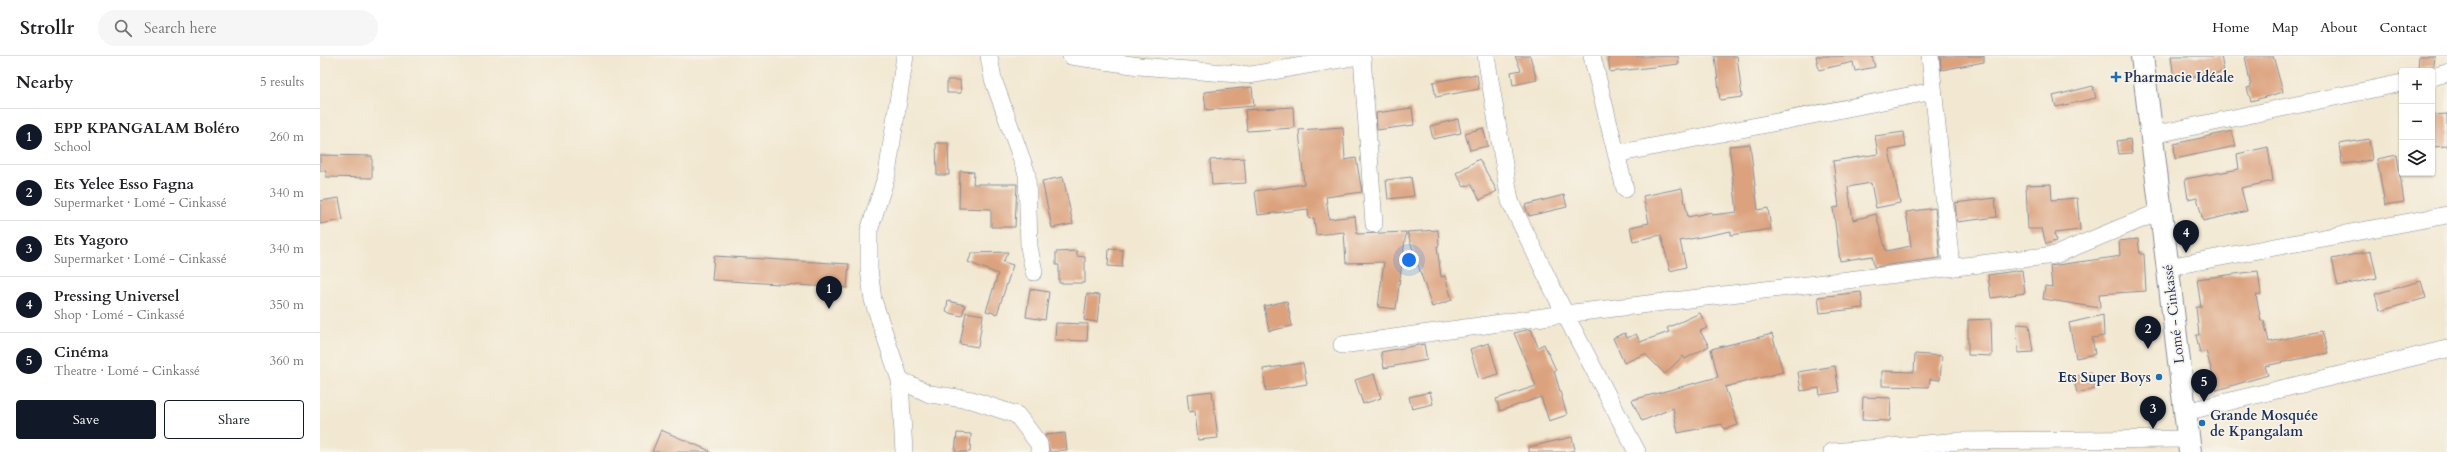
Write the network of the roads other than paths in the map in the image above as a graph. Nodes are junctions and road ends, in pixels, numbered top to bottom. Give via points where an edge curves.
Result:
1 (905, 56) edge
2 (989, 56) edge
3 (1071, 56) edge
4 (1360, 56) edge
5 (1486, 56) edge
6 (1592, 56) edge
7 (1930, 56) edge
8 (2142, 56) edge
9 (2447, 73) edge
10 (2435, 76) edge
11 (2399, 84) edge
12 (1933, 91) junction
13 (2152, 135) junction
14 (1616, 154) junction
15 (1625, 189) dead end
16 (2161, 210) junction
17 (2447, 215) edge
18 (1374, 224) dead end
19 (1951, 267) junction
20 (2168, 267) junction
21 (1034, 272) dead end
22 (1565, 314) junction
23 (1342, 345) dead end
24 (2447, 349) edge
25 (900, 380) junction
26 (2185, 412) junction
27 (2189, 446) edge
28 (1961, 447) edge
29 (904, 452) edge
30 (1040, 452) edge
31 (1637, 452) edge
32 (1832, 452) edge

1 - 25 street via 887,174 869,231 869,269 873,300
2 - 21 street via 993,79 1027,174 1028,247
3 - 4 street via 1139,66 1250,75
4 - 18 street
5 - 22 street via 1510,201
6 - 14 street
7 - 12 street
8 - 13 highway, Lomé - Cinkassé
9 - 10 street
11 - 13 street
12 - 14 street
12 - 19 street
13 - 16 highway, Lomé - Cinkassé
14 - 15 street
16 - 19 street via 2055,255
16 - 20 highway, Lomé - Cinkassé
17 - 20 street
19 - 22 street
20 - 26 highway, Lomé - Cinkassé
22 - 23 street
22 - 31 street
24 - 26 street
25 - 29 street
25 - 30 street via 930,394 972,400 1017,415 1039,444
26 - 27 highway, Lomé - Cinkassé
27 - 28 street
28 - 32 street

